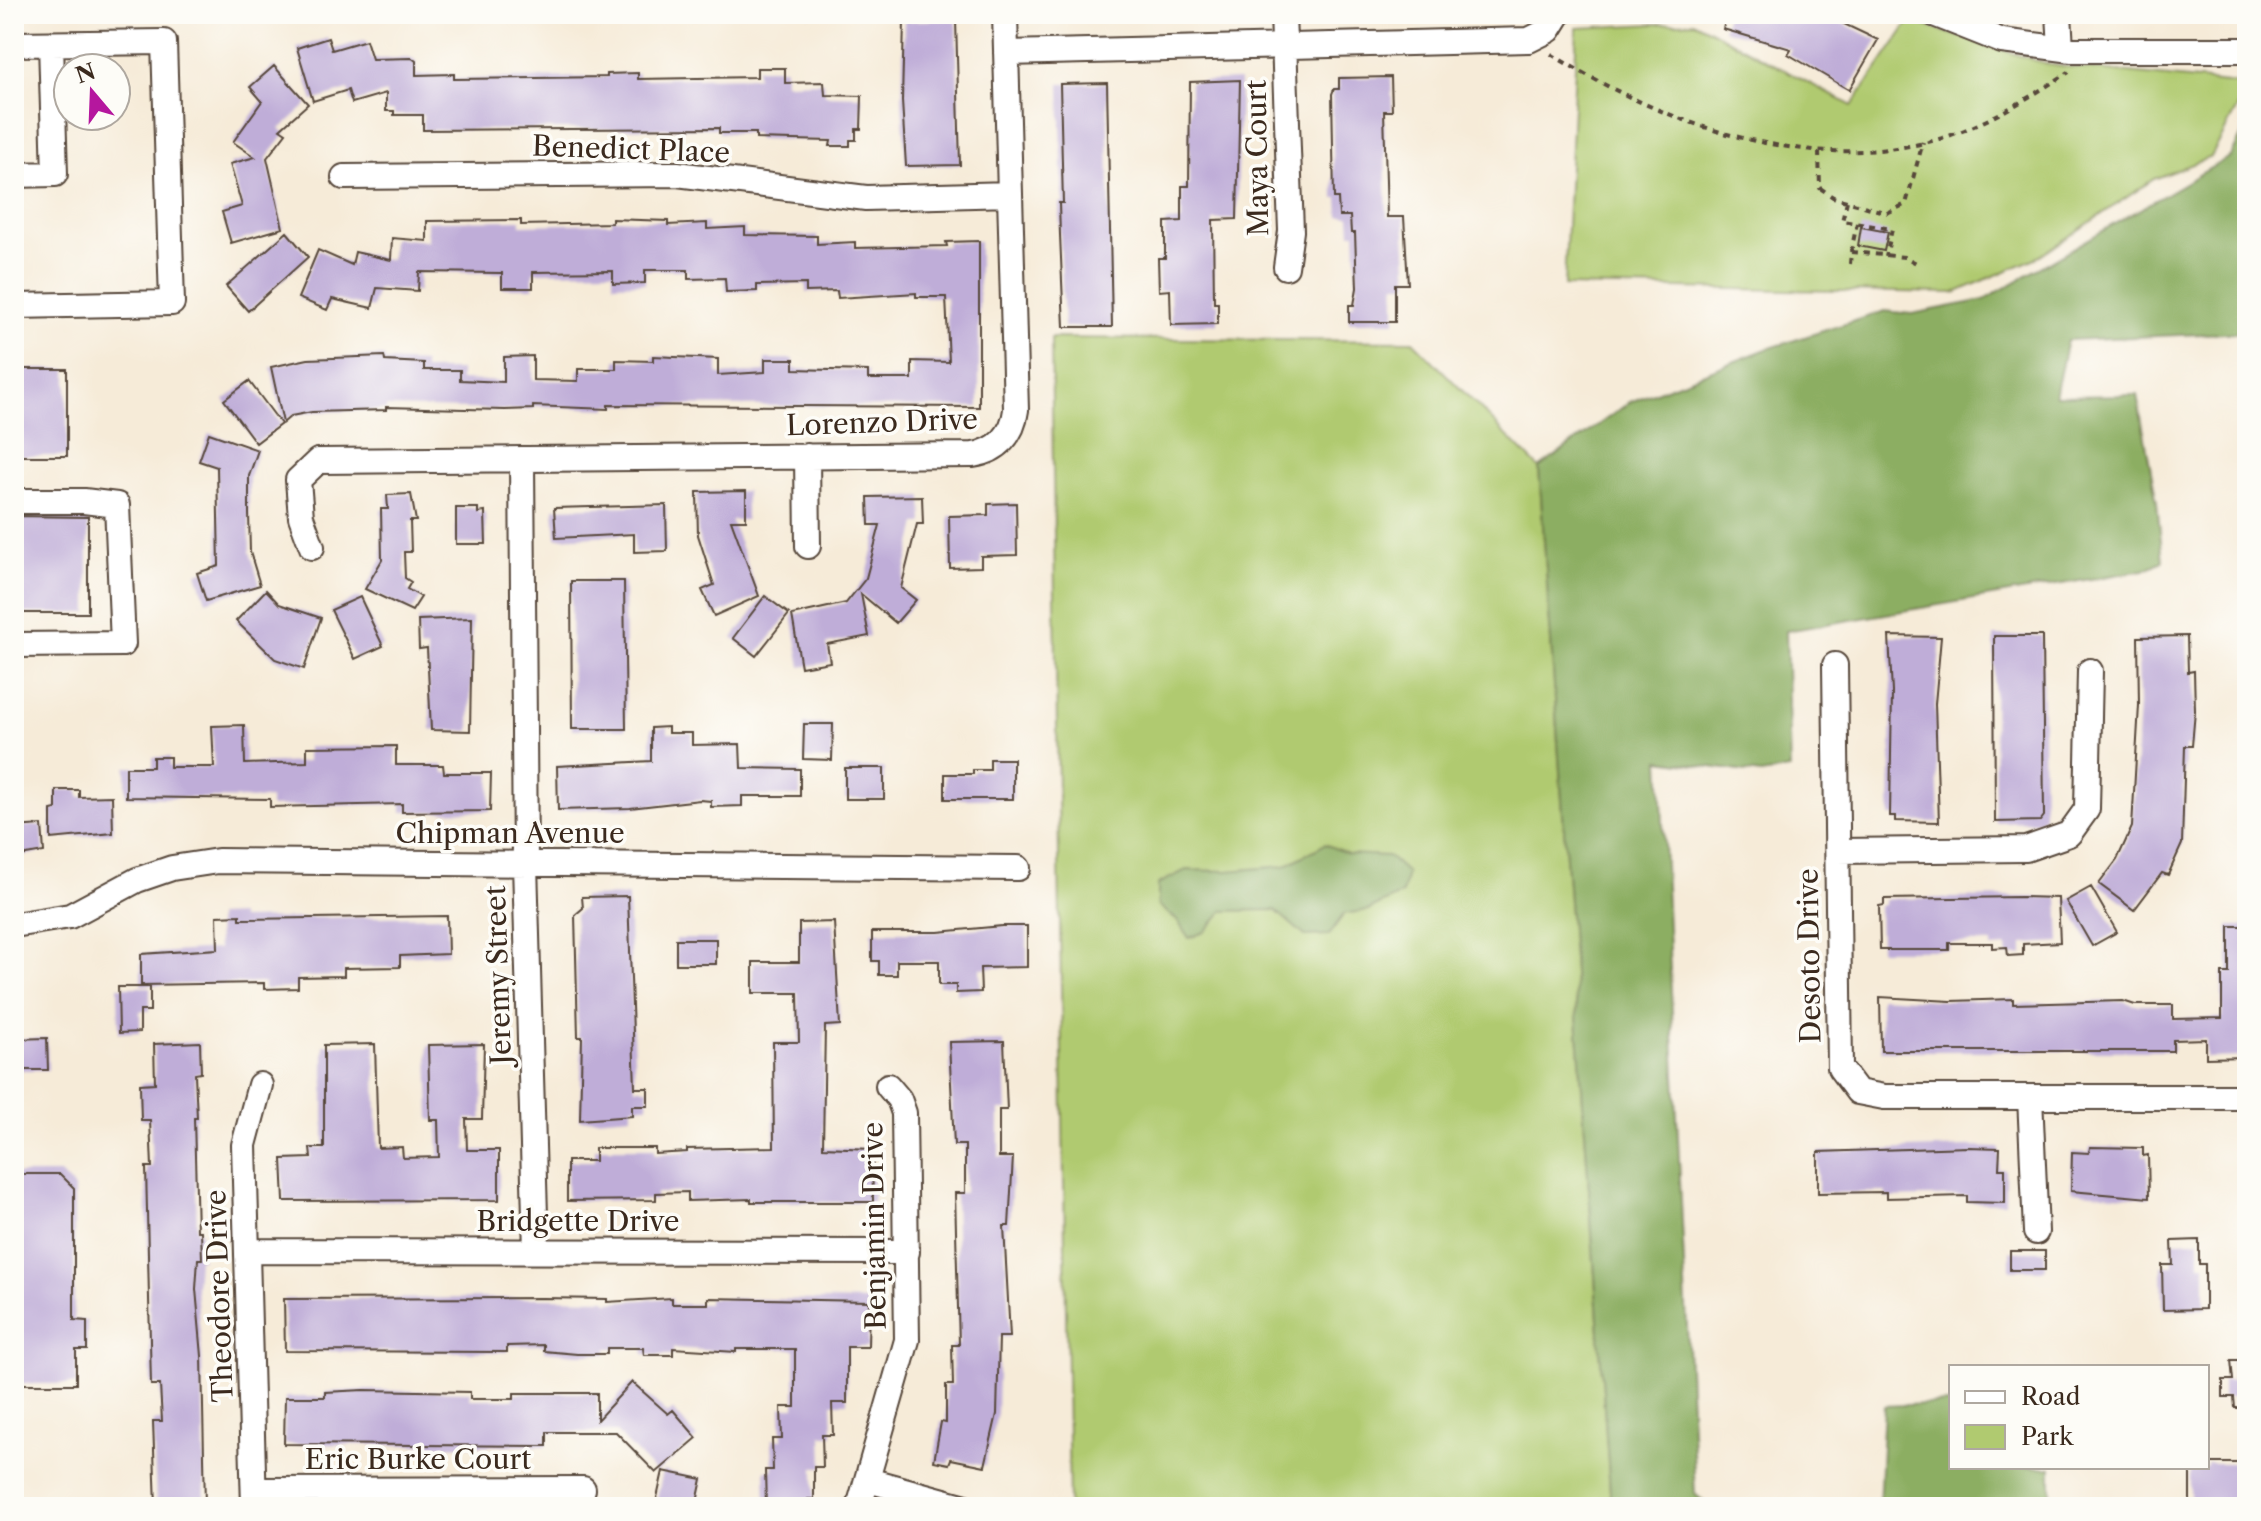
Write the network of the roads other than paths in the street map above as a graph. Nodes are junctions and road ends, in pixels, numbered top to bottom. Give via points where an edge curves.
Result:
1 (1005, 14) edge
2 (1283, 14) edge
3 (1559, 14) edge
4 (1934, 14) edge
5 (2059, 14) edge
6 (14, 44) edge
7 (51, 44) junction
8 (1284, 47) junction
9 (2061, 48) junction
10 (2247, 50) edge
11 (1006, 53) junction
12 (14, 175) edge
13 (344, 177) dead end
14 (1010, 194) junction
15 (1286, 267) dead end
16 (14, 306) edge
17 (807, 456) junction
18 (522, 459) junction
19 (14, 501) edge
20 (808, 546) dead end
21 (312, 547) dead end
22 (14, 645) edge
23 (1835, 665) dead end
24 (2090, 671) dead end
25 (1838, 851) junction
26 (525, 864) junction
27 (1018, 868) dead end
28 (14, 925) edge
29 (260, 1085) dead end
30 (888, 1086) dead end
31 (2030, 1097) junction
32 (2247, 1097) edge
33 (2036, 1232) dead end
34 (250, 1251) junction
35 (536, 1251) junction
36 (907, 1252) junction
37 (868, 1480) junction
38 (583, 1489) dead end
39 (254, 1498) edge
40 (859, 1507) edge
41 (966, 1507) edge

1 - 11 street, Lorenzo Drive
2 - 8 street, Maya Court
3 - 8 street via 1549,30 1529,40
4 - 9 street via 2002,41
5 - 9 street
6 - 7 street
7 - 12 street via 55,174
7 - 16 street via 164,42 172,303
8 - 11 street
8 - 15 street, Maya Court via 1291,231
9 - 10 street
11 - 14 street, Lorenzo Drive
13 - 14 street, Benedict Place via 677,174 866,198
14 - 17 street, Lorenzo Drive via 1016,410 1008,435 993,449 973,455
17 - 18 street, Lorenzo Drive
17 - 20 street
18 - 21 street, Lorenzo Drive via 318,461 298,480 301,517
18 - 26 street, Jeremy Street
19 - 22 street via 117,505 123,644
23 - 25 street, Desoto Drive
24 - 25 street via 2087,809 2069,834 2026,849
25 - 31 street, Desoto Drive via 1840,1068 1858,1092 1884,1097
26 - 27 street, Chipman Avenue
26 - 28 street, Chipman Avenue via 218,861 137,880 70,916
26 - 35 street, Jeremy Street
29 - 34 street, Theodore Drive via 244,1145
30 - 36 street, Benjamin Drive via 904,1113
31 - 32 street, Desoto Drive
31 - 33 street
34 - 35 street, Bridgette Drive
34 - 39 street, Theodore Drive
35 - 36 street, Bridgette Drive
36 - 37 street, Benjamin Drive via 907,1340
37 - 40 street, Benjamin Drive
37 - 41 street
38 - 39 street, Eric Burke Court

